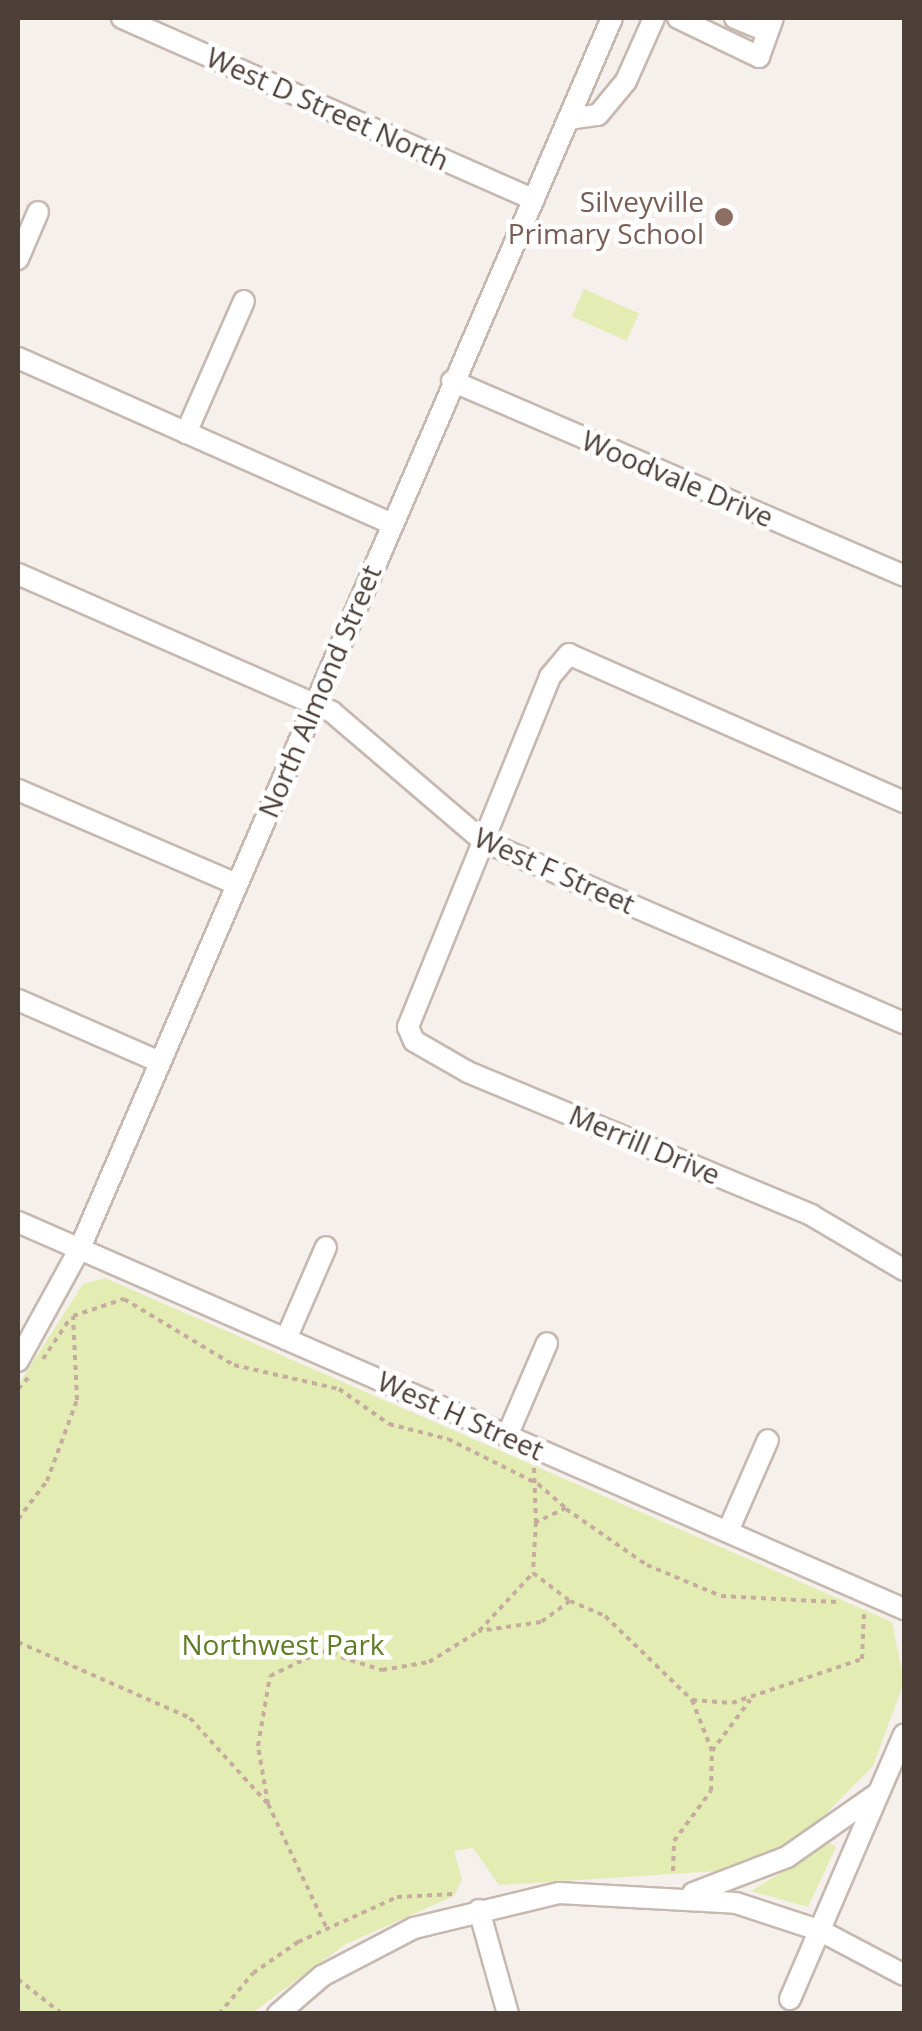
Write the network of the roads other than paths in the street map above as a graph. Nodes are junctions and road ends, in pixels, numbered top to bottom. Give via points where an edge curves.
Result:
1 (122, 18) edge
2 (611, 18) edge
3 (654, 18) edge
4 (678, 18) edge
5 (735, 18) edge
6 (770, 24) edge
7 (568, 119) junction
8 (534, 200) junction
9 (38, 212) dead end
10 (18, 259) edge
11 (244, 301) dead end
12 (18, 358) edge
13 (452, 381) junction
14 (186, 433) junction
15 (391, 523) junction
16 (18, 574) edge
17 (904, 576) edge
18 (312, 704) junction
19 (18, 790) edge
20 (904, 802) edge
21 (483, 841) junction
22 (236, 884) junction
23 (18, 1000) edge
24 (904, 1022) edge
25 (160, 1062) junction
26 (18, 1222) edge
27 (326, 1247) dead end
28 (80, 1248) junction
29 (904, 1270) edge
30 (286, 1339) junction
31 (547, 1344) dead end
32 (18, 1361) edge
33 (507, 1436) junction
34 (768, 1440) dead end
35 (728, 1532) junction
36 (904, 1609) edge
37 (904, 1734) edge
38 (879, 1793) junction
39 (693, 1894) junction
40 (479, 1910) junction
41 (820, 1931) junction
42 (904, 1976) edge
43 (790, 2000) dead end
44 (278, 2014) edge
45 (508, 2014) edge

1 - 8 street, West D Street North
2 - 7 street, North Almond Street
3 - 7 street via 626,81 598,115
4 - 6 street via 760,57
5 - 6 street
7 - 8 street, North Almond Street
8 - 13 street, North Almond Street
9 - 10 street
11 - 14 street
12 - 14 street
13 - 15 street, North Almond Street
13 - 17 street, Woodvale Drive
14 - 15 street
15 - 18 street, North Almond Street
16 - 18 street, West F Street
18 - 21 street, West F Street via 366,735 432,805
18 - 22 street, North Almond Street
19 - 22 street
20 - 21 street via 569,654
21 - 24 street, West F Street
21 - 29 street, Merrill Drive via 412,1007 414,1041 812,1215
22 - 25 street, North Almond Street
23 - 25 street
25 - 28 street, North Almond Street
26 - 28 street, West H Street
27 - 30 street
28 - 30 street, West H Street
28 - 32 street, North Almond Street
30 - 33 street, West H Street
31 - 33 street
33 - 35 street, West H Street
34 - 35 street
35 - 36 street, West H Street
37 - 38 street
38 - 39 street via 788,1857
38 - 41 street
39 - 40 street via 559,1892
39 - 41 street
40 - 44 street via 414,1928 322,1976
40 - 45 street
41 - 42 street
41 - 43 street

